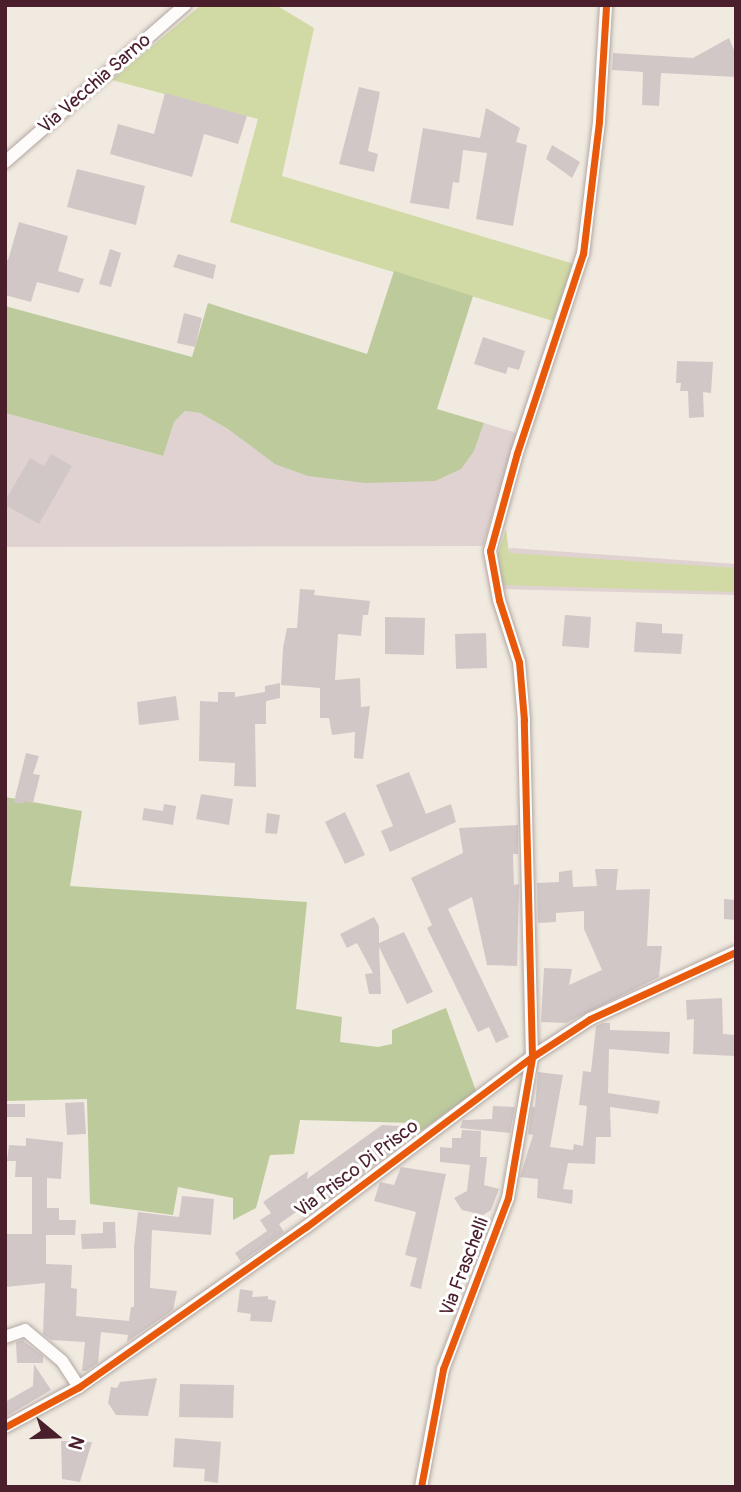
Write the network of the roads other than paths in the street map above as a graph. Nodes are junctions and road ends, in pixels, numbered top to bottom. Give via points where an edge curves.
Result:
1 (185, 5) edge
2 (606, 5) edge
3 (5, 162) edge
4 (736, 952) edge
5 (531, 1057) junction
6 (5, 1336) edge
7 (79, 1387) junction
8 (5, 1427) edge
9 (422, 1487) edge

1 - 3 street, Via Vecchia Sarno
2 - 5 street, Via Fraschelli via 599,121 583,254 517,453 490,551 520,674
4 - 5 street, Via Prisco Di Prisco via 590,1019
5 - 7 street, Via Prisco Di Prisco via 306,1227
5 - 9 street, Via Fraschelli via 508,1198 443,1369
6 - 7 street via 25,1330 62,1361
7 - 8 street, Via Prisco Di Prisco

